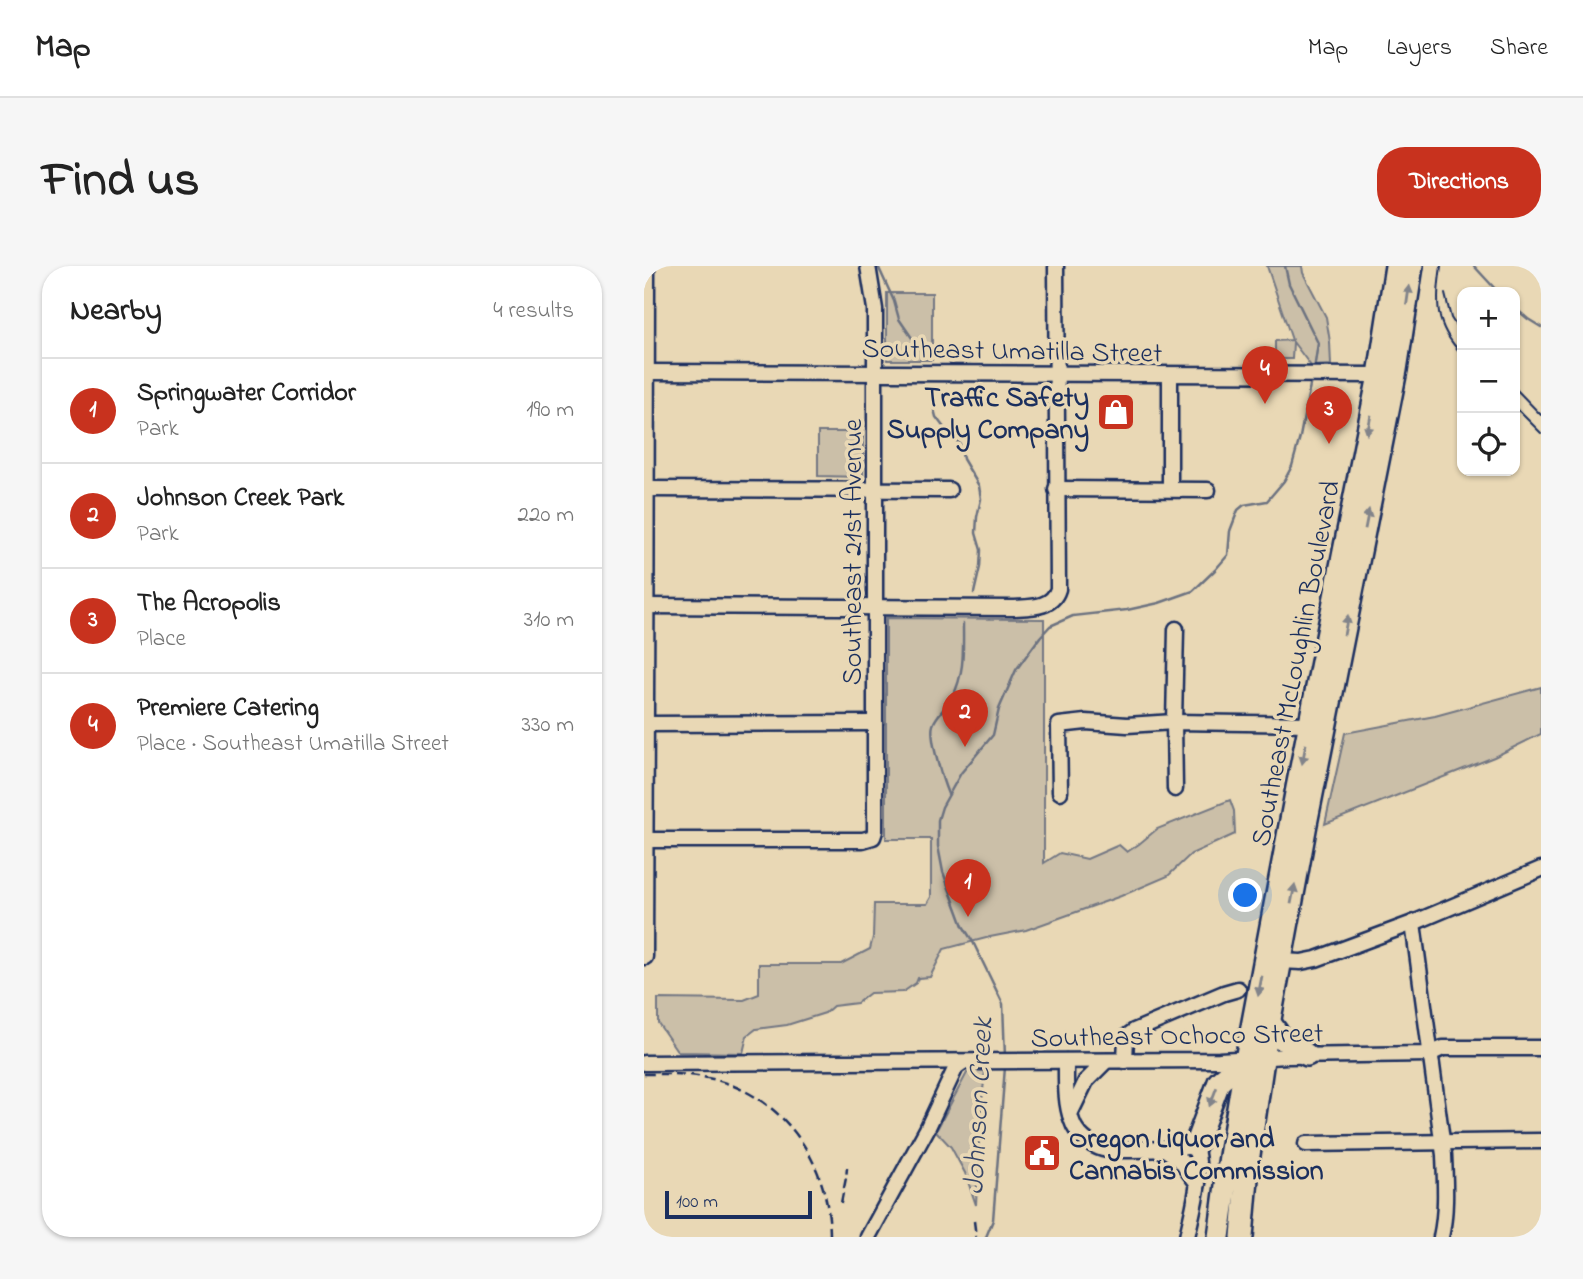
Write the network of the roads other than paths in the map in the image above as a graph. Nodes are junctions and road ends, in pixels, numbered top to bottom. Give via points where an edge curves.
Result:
1 (647, 266) edge
2 (868, 266) edge
3 (1056, 266) edge
4 (1378, 266) edge
5 (1412, 266) edge
6 (1395, 276) edge
7 (645, 372) edge
8 (876, 372) junction
9 (1056, 374) junction
10 (1170, 375) junction
11 (1379, 375) junction
12 (645, 489) edge
13 (875, 489) junction
14 (1056, 489) junction
15 (1170, 489) junction
16 (1208, 489) dead end
17 (949, 490) dead end
18 (645, 606) edge
19 (875, 606) junction
20 (1176, 629) dead end
21 (1174, 722) junction
22 (875, 723) junction
23 (645, 724) edge
24 (1310, 724) junction
25 (1175, 789) dead end
26 (1060, 792) dead end
27 (645, 839) edge
28 (1541, 869) edge
29 (1413, 923) junction
30 (645, 957) edge
31 (1281, 961) junction
32 (1238, 989) dead end
33 (1269, 1024) junction
34 (1541, 1048) edge
35 (1307, 1055) junction
36 (1430, 1055) junction
37 (1255, 1058) junction
38 (1066, 1061) junction
39 (1106, 1061) junction
40 (1125, 1061) junction
41 (963, 1062) junction
42 (644, 1063) edge
43 (1070, 1114) junction
44 (1541, 1141) edge
45 (1442, 1142) junction
46 (1306, 1144) dead end
47 (1195, 1146) junction
48 (1166, 1149) junction
49 (1198, 1184) junction
50 (868, 1237) edge
51 (1187, 1237) edge
52 (1219, 1237) edge
53 (1242, 1237) edge
54 (1441, 1237) edge

1 - 7 street
2 - 8 street, Southeast 21st Avenue via 875,309
3 - 9 street
4 - 6 highway
31 -> 5 highway, Southeast McLoughlin Boulevard via 1396,370
6 - 11 highway, Southeast McLoughlin Boulevard
7 - 8 street, Southeast Umatilla Street
7 - 12 street
8 - 9 street, Southeast Umatilla Street
8 - 13 street, Southeast 21st Avenue
9 - 10 street, Southeast Umatilla Street
9 - 14 street
10 - 11 street, Southeast Umatilla Street
10 - 15 street
11 -> 24 highway, Southeast McLoughlin Boulevard
12 - 13 street
12 - 18 street
13 - 17 street
13 - 19 street, Southeast 21st Avenue
14 - 15 street
14 - 19 street via 1058,589 1049,602 1035,606
15 - 16 street
18 - 19 street
18 - 23 street
19 - 22 street, Southeast 21st Avenue
20 - 21 street
21 - 24 street
21 - 25 street
21 - 26 street via 1059,725
22 - 23 street
22 - 27 street, Southeast 21st Avenue via 873,837 863,841
23 - 27 street
24 -> 37 highway, Southeast McLoughlin Boulevard
27 - 30 street
28 - 29 street
29 - 31 street via 1316,959
29 - 36 street
31 - 33 highway, Southeast McLoughlin Boulevard
32 - 40 street via 1134,1031 1126,1037
33 - 35 highway
33 - 37 highway, Southeast McLoughlin Boulevard
34 - 36 street, Southeast Ochoco Street via 1443,1048
35 - 36 street, Southeast Ochoco Street
35 - 37 street, Southeast Ochoco Street
36 - 45 street
37 - 40 street, Southeast Ochoco Street
37 -> 47 highway via 1219,1082
37 - 52 highway, Southeast McLoughlin Boulevard via 1230,1156
37 - 53 highway, Southeast McLoughlin Boulevard
38 - 39 street, Southeast Ochoco Street
38 - 41 street, Southeast Ochoco Street
38 - 43 street
39 - 40 street, Southeast Ochoco Street
39 - 43 street via 1086,1081
41 - 42 street, Southeast Ochoco Street
41 - 50 street via 956,1067
43 - 48 street via 1080,1135 1101,1149
44 - 45 street
45 - 46 street
45 - 54 street via 1445,1194
47 - 48 street
47 - 49 street
48 - 49 street
49 - 51 street

